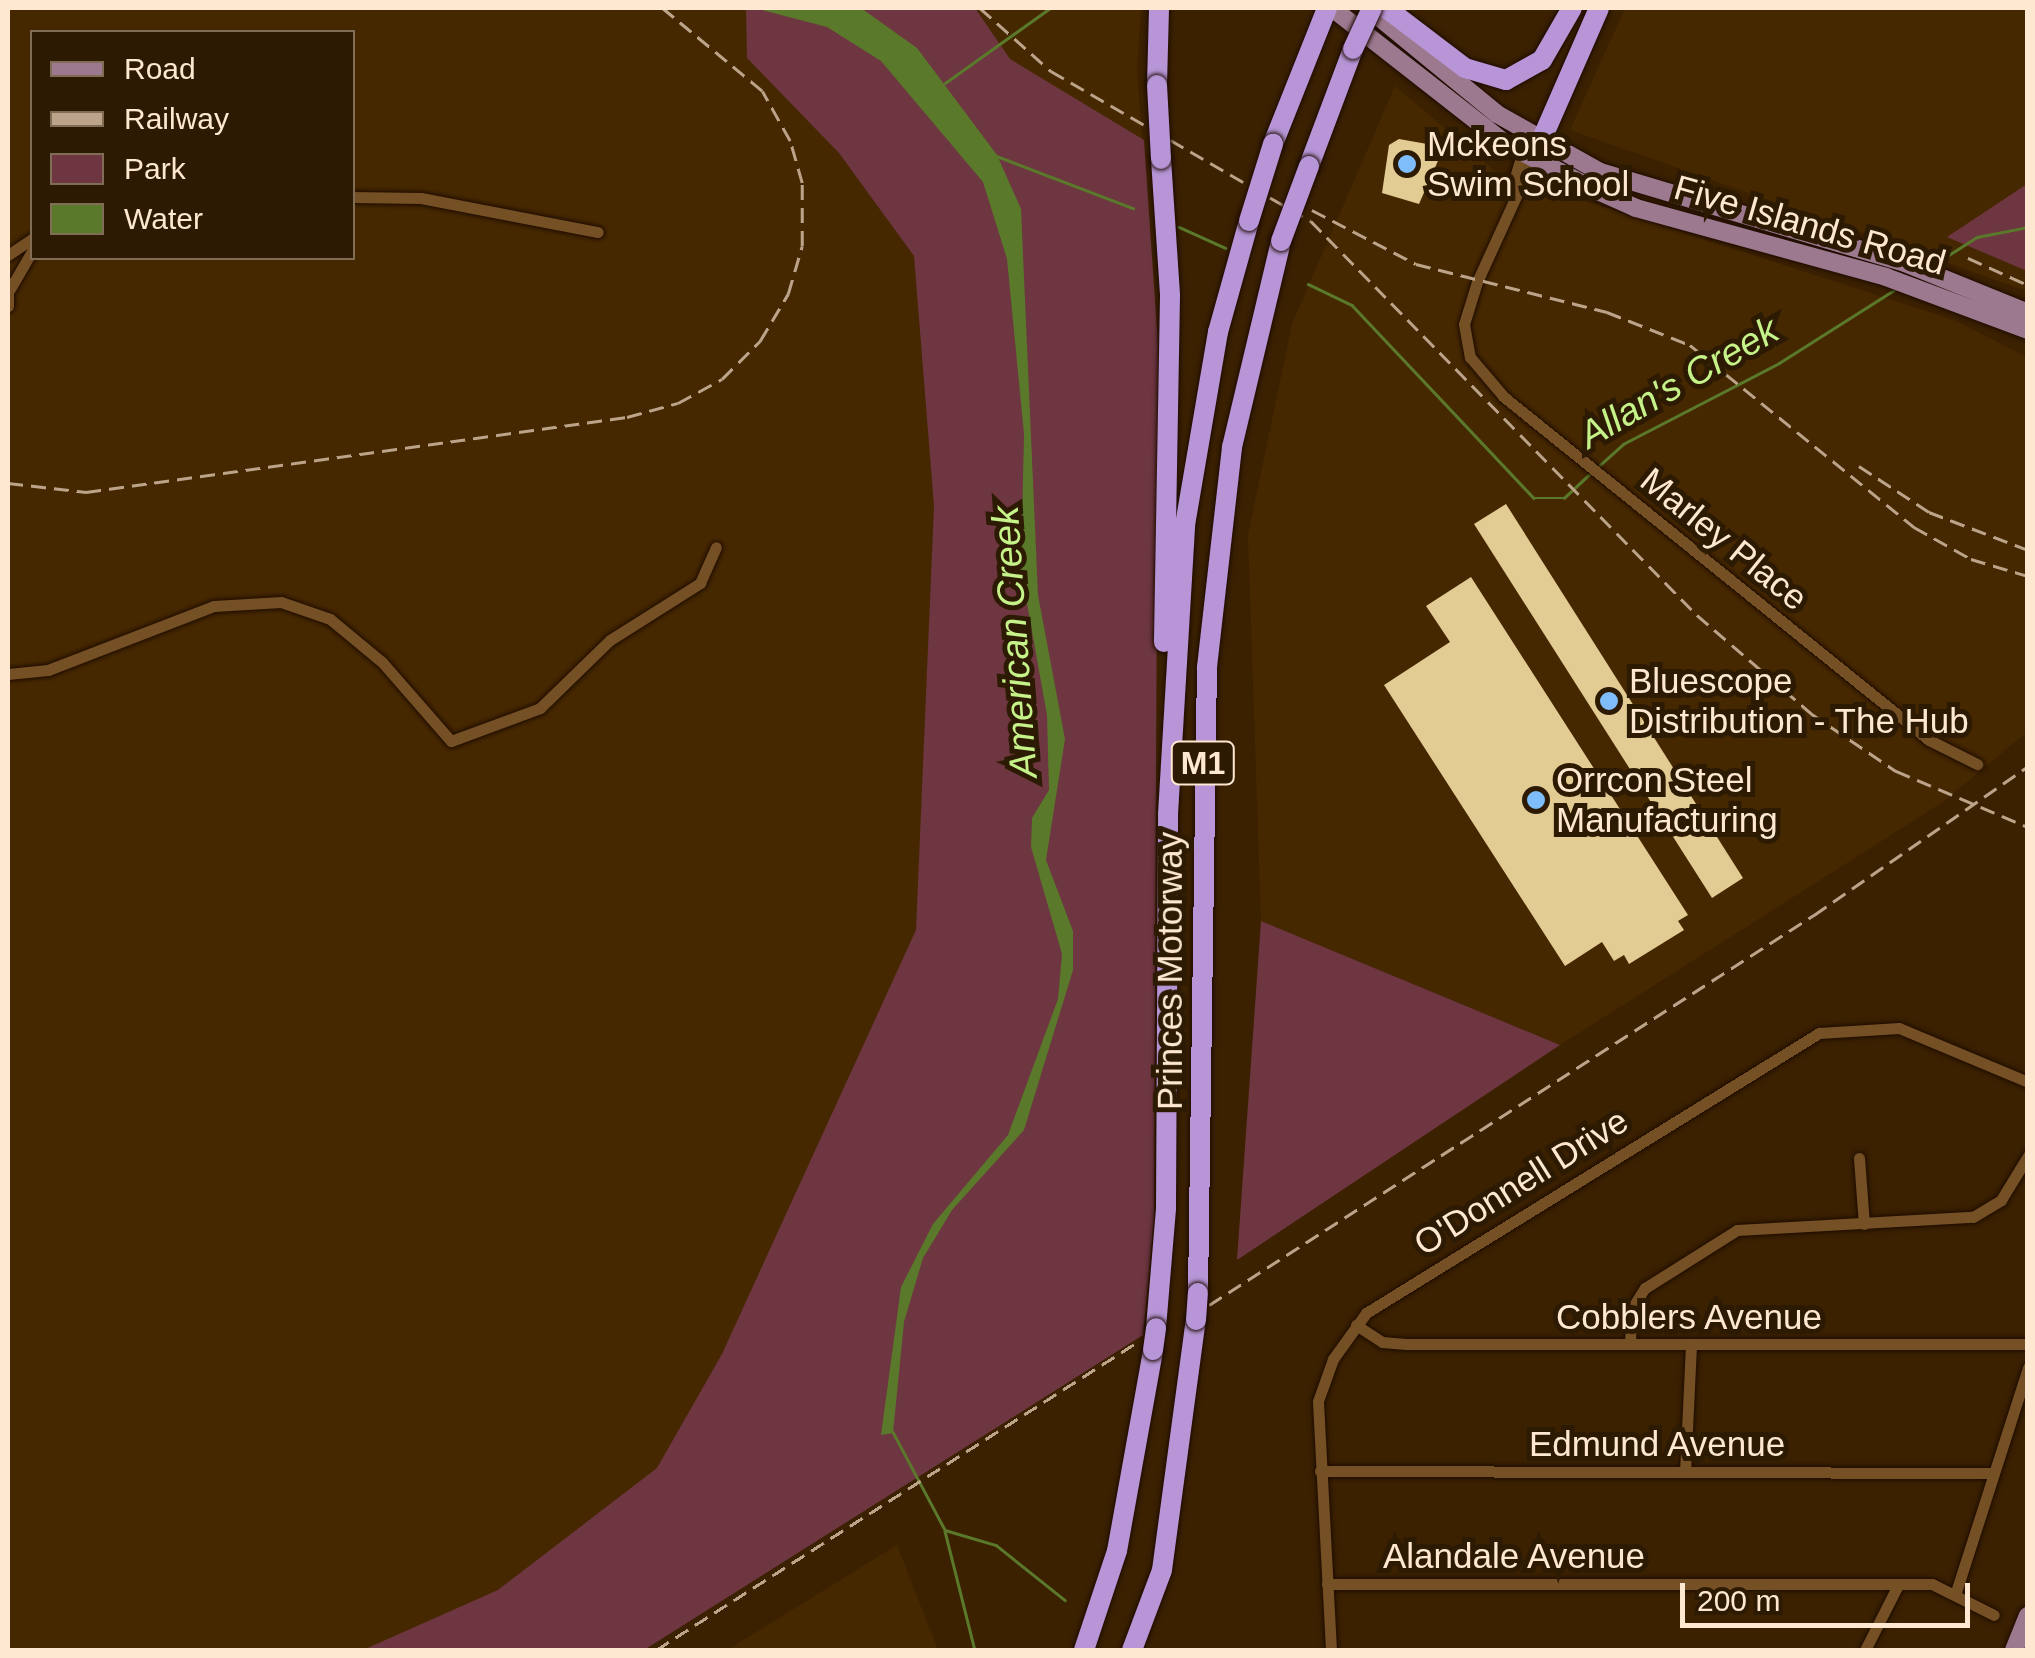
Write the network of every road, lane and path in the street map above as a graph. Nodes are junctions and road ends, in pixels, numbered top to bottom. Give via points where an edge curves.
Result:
1 (1159, 8) edge
2 (1329, 8) edge
3 (1370, 8) edge
4 (1386, 8) edge
5 (1572, 8) edge
6 (1582, 8) edge
7 (1598, 8) edge
8 (1532, 147) junction
9 (355, 197) edge
10 (598, 232) dead end
11 (30, 241) edge
12 (30, 254) edge
13 (8, 255) edge
14 (9, 286) edge
15 (8, 306) edge
16 (2028, 313) edge
17 (2028, 330) edge
18 (716, 547) dead end
19 (8, 674) edge
20 (1977, 764) dead end
21 (1168, 814) junction
22 (2028, 1082) edge
23 (2028, 1156) edge
24 (1860, 1158) dead end
25 (1864, 1224) junction
26 (1356, 1326) junction
27 (1630, 1344) junction
28 (2028, 1344) edge
29 (1692, 1345) junction
30 (2028, 1367) edge
31 (1320, 1471) junction
32 (1685, 1472) junction
33 (1994, 1473) junction
34 (1327, 1584) junction
35 (1898, 1585) junction
36 (1955, 1595) junction
37 (1994, 1615) dead end
38 (2027, 1621) edge
39 (1084, 1650) edge
40 (1132, 1650) edge
41 (1332, 1650) edge
42 (1865, 1650) edge
43 (2014, 1650) edge

1 - 21 highway, bridge via 1170,296
2 - 8 main road, Five Islands Road
2 - 21 highway, Princes Motorway / M1, bridge via 1248,222 1194,456
3 - 8 main road, Five Islands Road
3 - 40 highway, Princes Motorway / M1, bridge via 1281,241 1232,447 1207,668 1196,1320 1162,1570
4 - 5 highway via 1493,80 1531,72
6 - 8 highway
7 - 8 highway
8 - 16 main road, Five Islands Road via 1646,190 1906,263
8 - 17 main road, Five Islands Road via 1636,208 1886,277
8 - 20 street, Marley Place via 1464,340 1504,397 1928,740
9 - 10 street via 421,198
11 - 13 street
12 - 14 street
14 - 15 street
18 - 19 street via 700,583 602,646 540,708 451,741 382,662 330,619 282,602 214,606 48,670
21 - 39 highway, Princes Motorway / M1, bridge via 1166,1208 1156,1328 1116,1551
22 - 26 street, O'Donnell Drive via 1899,1028 1819,1033 1398,1291
23 - 25 street via 2001,1200 1973,1217
24 - 25 street
25 - 27 street via 1736,1230 1645,1288 1631,1310
26 - 27 street, Cobblers Avenue via 1382,1342 1406,1344
26 - 31 street, O'Donnell Drive via 1318,1401
27 - 29 street, Cobblers Avenue
28 - 29 street, Cobblers Avenue
29 - 32 street
30 - 33 street
31 - 32 street, Edmund Avenue
31 - 34 street, O'Donnell Drive
32 - 33 street, Edmund Avenue
33 - 36 street
34 - 35 street, Alandale Avenue
34 - 41 street, O'Donnell Drive
35 - 36 street, Alandale Avenue via 1932,1584
35 - 42 street
36 - 37 street, Alandale Avenue
38 - 43 main road

